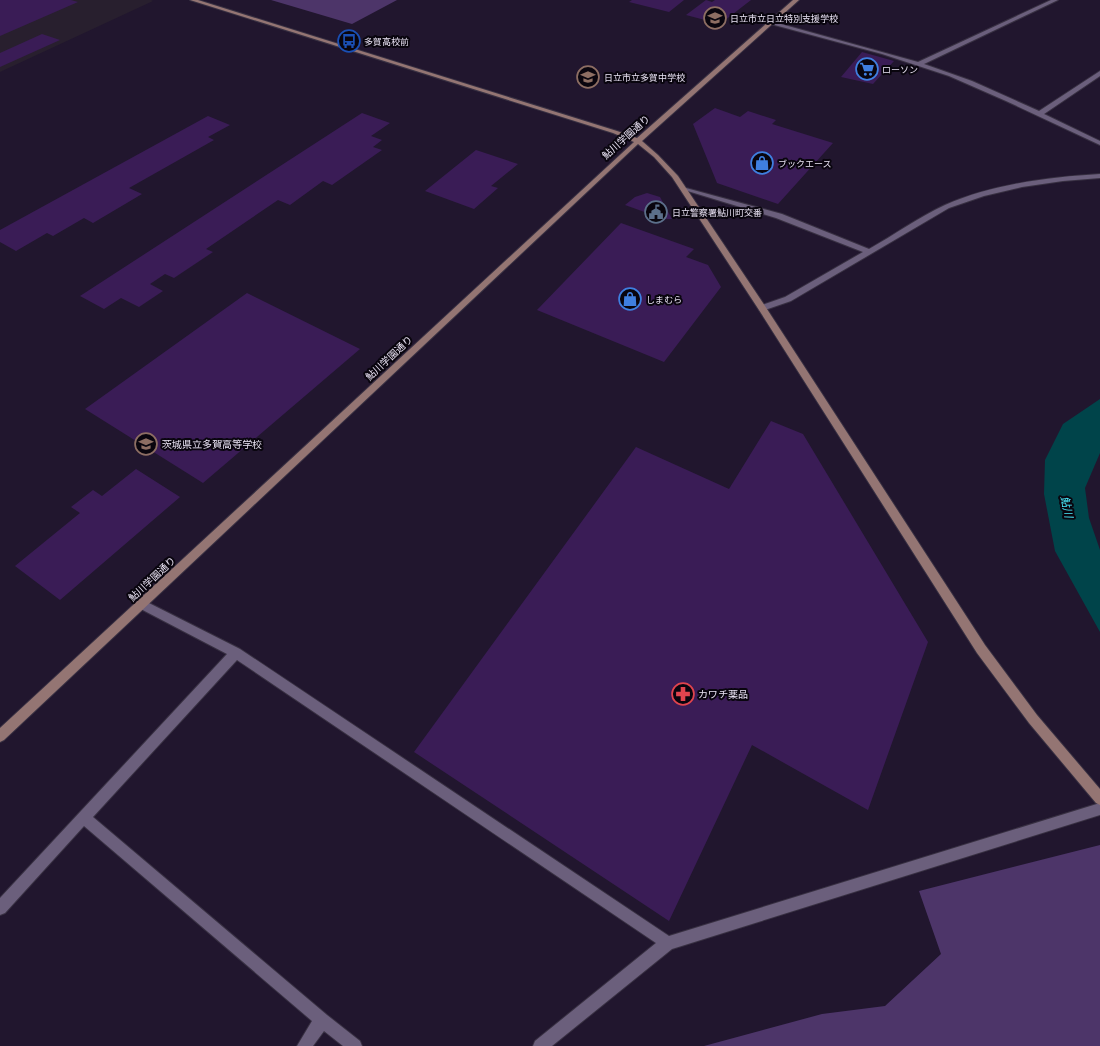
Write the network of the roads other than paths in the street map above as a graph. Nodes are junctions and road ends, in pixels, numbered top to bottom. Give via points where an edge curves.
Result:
1 (193, 0) edge
2 (796, 0) edge
3 (1055, 0) edge
4 (770, 23) junction
5 (918, 64) junction
6 (1100, 73) edge
7 (1039, 114) junction
8 (638, 141) junction
9 (1100, 143) edge
10 (1100, 176) edge
11 (684, 189) junction
12 (869, 252) junction
13 (762, 308) junction
14 (141, 604) junction
15 (236, 653) junction
16 (0, 736) edge
17 (1100, 799) edge
18 (1100, 809) edge
19 (84, 818) junction
20 (0, 908) edge
21 (668, 943) junction
22 (322, 1020) junction
23 (304, 1046) edge
24 (355, 1046) edge
25 (540, 1046) edge

1 - 8 street via 593,124
2 - 4 street, 鮎川学園通り
3 - 5 street
4 - 5 street
4 - 8 street, 鮎川学園通り
5 - 7 street via 984,88
6 - 7 street
7 - 9 street
8 - 11 street via 666,166
8 - 14 street, 鮎川学園通り
10 - 12 street via 1049,182 966,198
11 - 12 street via 779,216
11 - 13 street
12 - 13 street via 788,299
13 - 17 street via 981,649 1033,719
14 - 15 street
14 - 16 street, 鮎川学園通り
15 - 19 street
15 - 21 street
18 - 21 street
19 - 20 street
19 - 22 street
21 - 25 street
22 - 23 street
22 - 24 street

